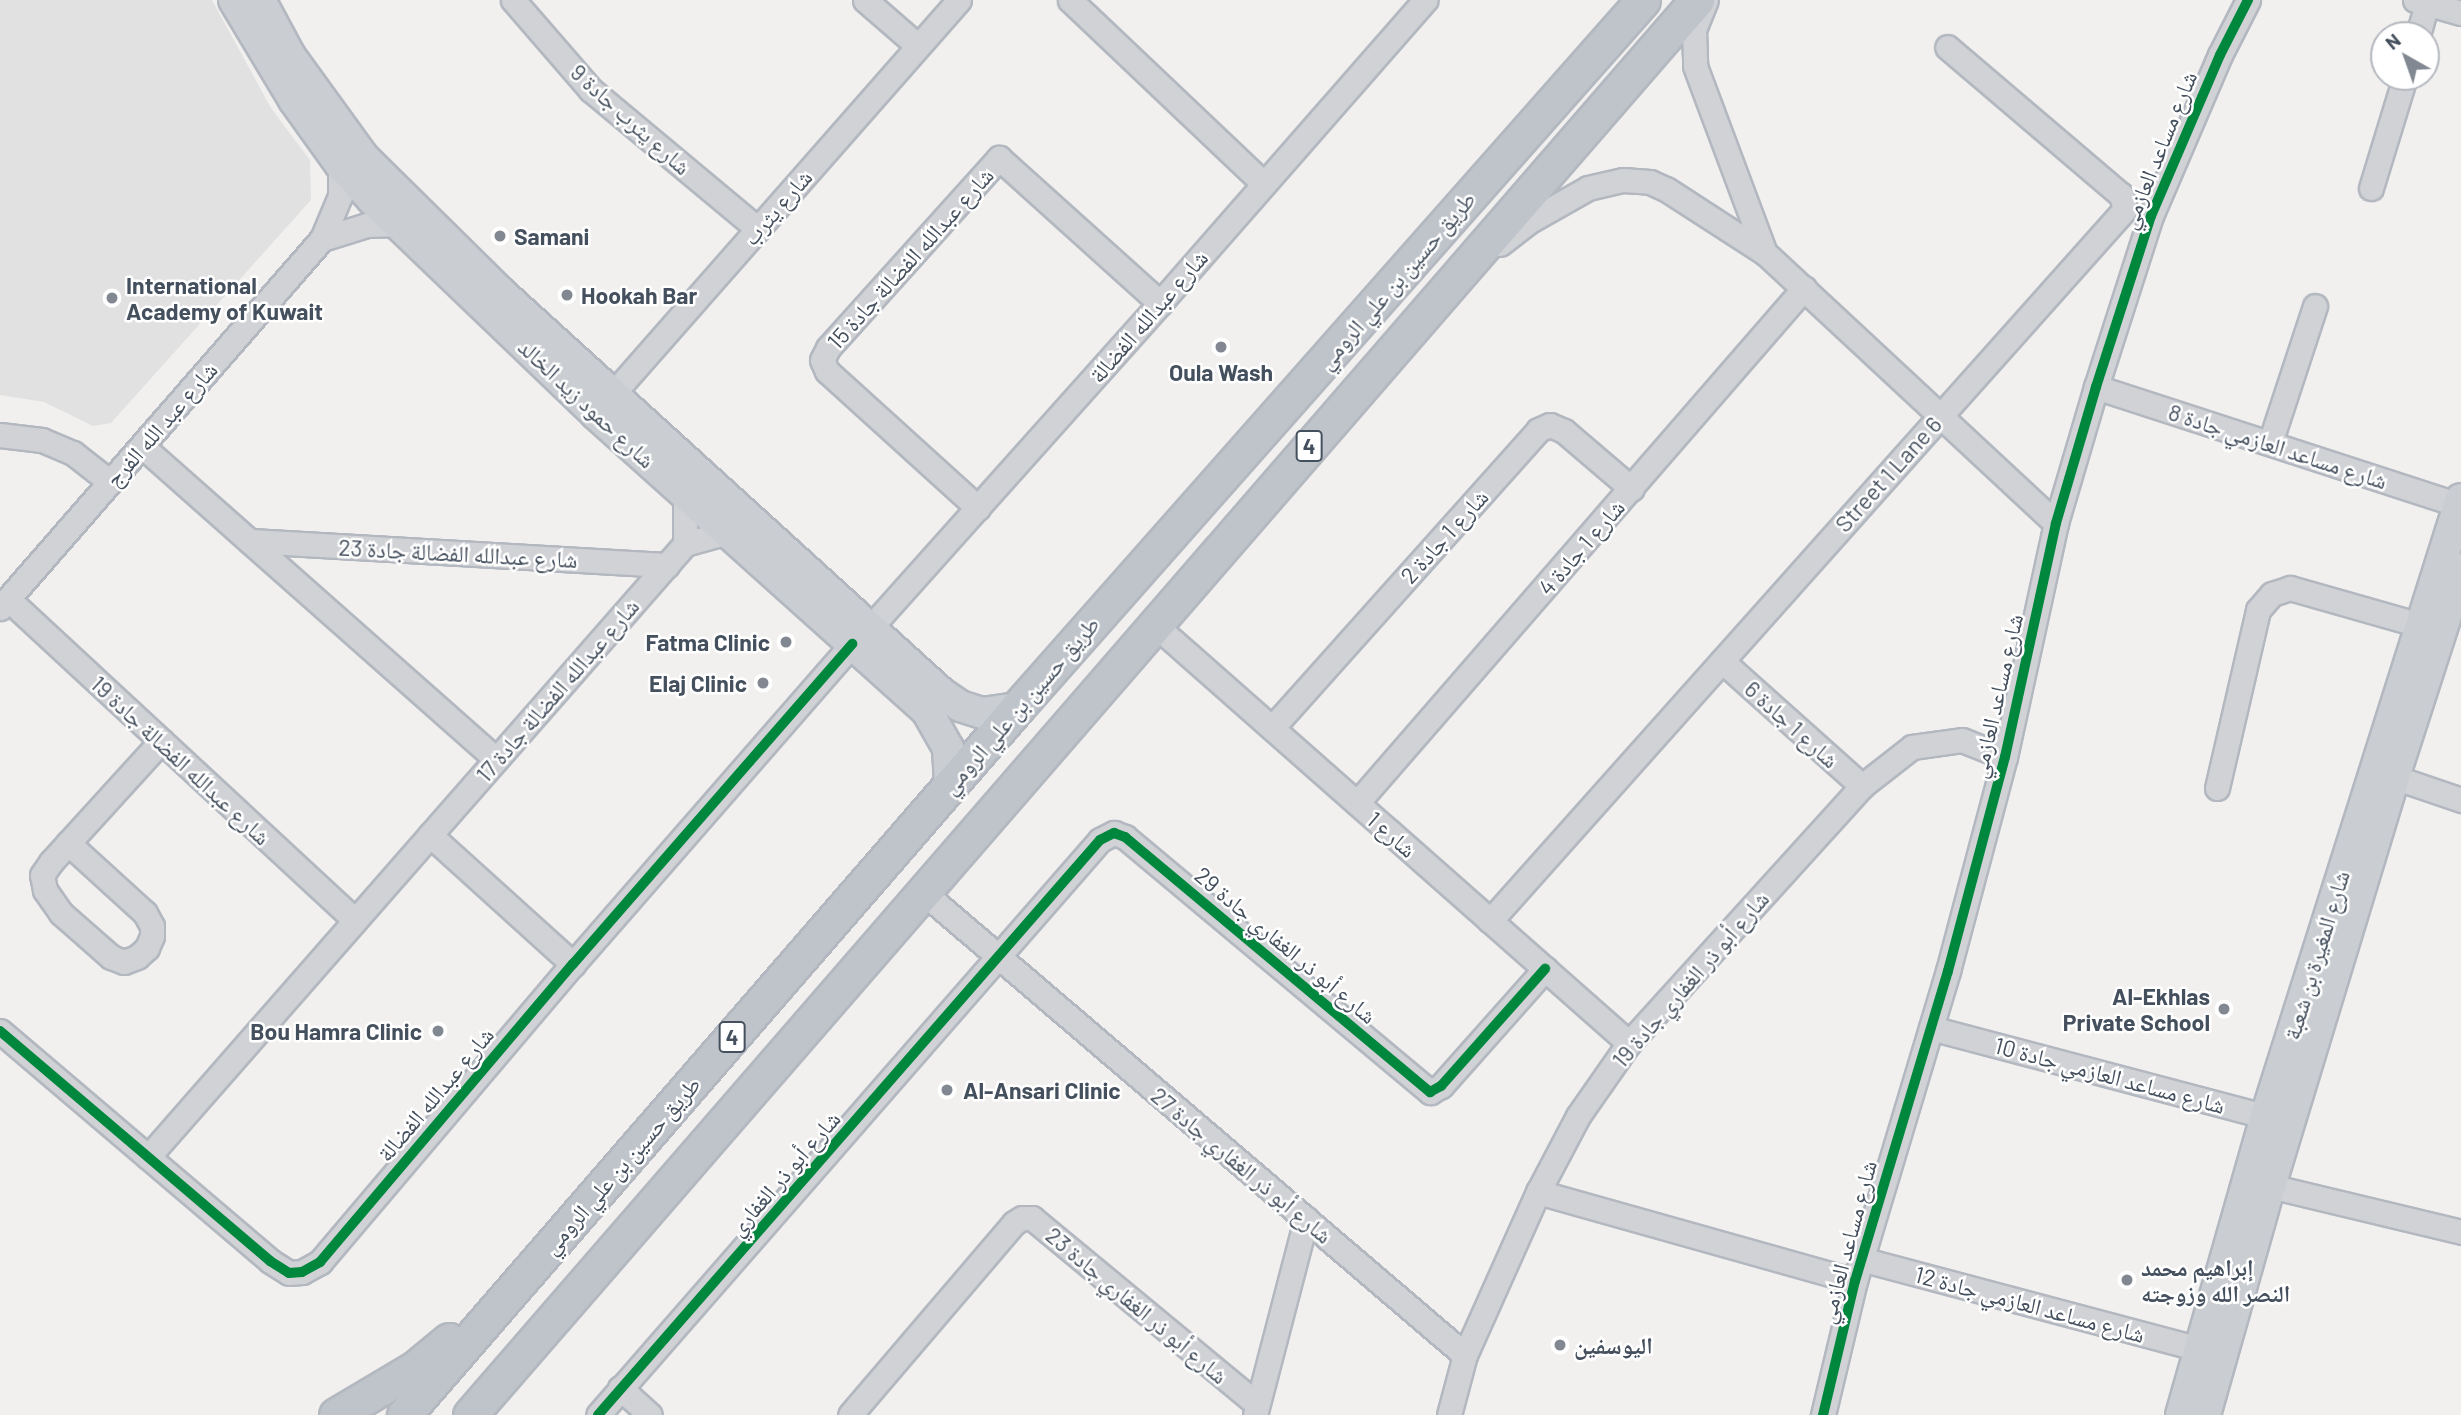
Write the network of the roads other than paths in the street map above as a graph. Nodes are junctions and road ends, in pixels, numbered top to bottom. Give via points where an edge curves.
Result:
1 (234, 0) edge
2 (260, 0) edge
3 (513, 0) edge
4 (865, 0) edge
5 (959, 0) edge
6 (1070, 0) edge
7 (1425, 0) edge
8 (1643, 0) edge
9 (1678, 0) edge
10 (1697, 0) edge
11 (1706, 0) edge
12 (2248, 0) edge
13 (2421, 2) edge
14 (2461, 13) edge
15 (2419, 21) edge
16 (918, 46) junction
17 (1947, 47) dead end
18 (2401, 91) edge
19 (340, 164) junction
20 (1264, 184) junction
21 (2371, 188) dead end
22 (2125, 209) junction
23 (1509, 214) junction
24 (2151, 216) junction
25 (398, 224) junction
26 (758, 229) junction
27 (321, 239) junction
28 (1765, 253) junction
29 (1449, 284) junction
30 (1804, 288) junction
31 (1160, 303) junction
32 (2315, 306) dead end
33 (2096, 387) junction
34 (605, 404) junction
35 (1940, 415) junction
36 (0, 435) edge
37 (2270, 443) junction
38 (142, 446) junction
39 (110, 482) junction
40 (1632, 489) junction
41 (685, 494) junction
42 (2460, 502) edge
43 (978, 508) junction
44 (2056, 523) junction
45 (728, 532) junction
46 (250, 541) junction
47 (685, 544) junction
48 (667, 565) junction
49 (2461, 569) edge
50 (4, 604) edge
51 (1155, 625) junction
52 (2420, 625) junction
53 (860, 637) junction
54 (1722, 661) junction
55 (1017, 708) junction
56 (1272, 728) junction
57 (161, 741) junction
58 (2005, 757) junction
59 (496, 759) junction
60 (2394, 777) junction
61 (950, 785) junction
62 (1862, 786) junction
63 (2217, 788) dead end
64 (2461, 800) edge
65 (1357, 803) junction
66 (430, 835) junction
67 (68, 843) junction
68 (924, 893) junction
69 (355, 920) junction
70 (1490, 921) junction
71 (999, 957) junction
72 (573, 964) junction
73 (1545, 969) junction
74 (1931, 1028) junction
75 (0, 1031) edge
76 (1629, 1043) junction
77 (2278, 1119) junction
78 (148, 1157) junction
79 (2270, 1186) junction
80 (1538, 1192) junction
81 (1307, 1219) junction
82 (2461, 1232) edge
83 (1858, 1270) junction
84 (514, 1289) junction
85 (564, 1307) junction
86 (2199, 1349) junction
87 (1465, 1354) junction
88 (620, 1388) junction
89 (1256, 1410) edge
90 (336, 1415) edge
91 (404, 1415) edge
92 (470, 1415) edge
93 (480, 1415) edge
94 (598, 1415) edge
95 (650, 1415) edge
96 (850, 1415) edge
97 (1449, 1415) edge
98 (1823, 1415) edge
99 (2181, 1415) edge
100 (2206, 1415) edge

1 - 19 main road, شارع حمود زيد الخالد via 294,100
2 - 34 main road, شارع حمود زيد الخالد via 290,56 363,157
3 - 26 street, شارع يثرب جادة 9 via 591,90
4 - 16 street
5 - 16 street, شارع يثرب
6 - 20 street
7 - 20 street, شارع عبدالله الفضالة
8 - 55 highway, طريق حسين بن علي الرومي / 4
9 - 23 highway via 1543,153
10 - 23 highway, طريق حسين بن علي الرومي / 4
11 - 28 street via 1694,30 1695,66
12 - 24 street, شارع مساعد العازمي
13 - 14 street
13 - 15 street
16 - 26 street, شارع يثرب
17 - 22 street via 2121,195
18 - 21 street
19 - 25 main road, شارع حمود زيد الخالد
19 - 27 street, شارع عبد الله الفرج via 340,195
20 - 31 street, شارع عبدالله الفضالة
22 - 24 street
22 - 35 street, Street 1 Lane 6
23 - 29 highway, طريق حسين بن علي الرومي / 4
24 - 33 street, شارع مساعد العازمي
25 - 27 street via 367,225
25 - 34 main road, شارع حمود زيد الخالد
26 - 34 street, شارع يثرب
27 - 38 street, شارع عبد الله الفرج
28 - 29 street via 1666,189 1650,181 1623,180 1588,188 1528,222
28 - 30 street
29 - 51 highway, طريق حسين بن علي الرومي / 4
30 - 35 street
30 - 40 street, شارع 1 جادة 4
31 - 43 street, شارع عبدالله الفضالة
31 - 43 street, شارع عبدالله الفضالة جادة 15 via 999,158 837,338 822,360 827,371
32 - 37 street
33 - 37 street, شارع مساعد العازمي جادة 8
33 - 44 street, شارع مساعد العازمي
34 - 41 main road, شارع حمود زيد الخالد
34 - 53 main road, شارع حمود زيد الخالد
35 - 44 street
35 - 54 street, Street 1 Lane 6
36 - 39 street via 42,440 73,453
37 - 42 street, شارع مساعد العازمي جادة 8
38 - 39 street, شارع عبد الله الفرج
38 - 46 street
39 - 50 street, شارع عبد الله الفرج
40 - 56 street, شارع 1 جادة 2 via 1564,431 1550,425 1538,430
40 - 65 street, شارع 1 جادة 4
41 - 45 main road, شارع حمود زيد الخالد
41 - 47 street
42 - 52 main road, شارع المغيرة بن شعبة
43 - 53 street, شارع عبدالله الفضالة
44 - 58 street, شارع مساعد العازمي
45 - 47 street
45 - 53 main road, شارع حمود زيد الخالد
46 - 48 street, شارع عبدالله الفضالة جادة 23
46 - 59 street
47 - 48 street, شارع عبدالله الفضالة جادة 17
48 - 59 street, شارع عبدالله الفضالة جادة 17
49 - 60 main road, شارع المغيرة بن شعبة
50 - 57 street, شارع عبدالله الفضالة جادة 19
51 - 56 street, شارع 1
51 - 68 highway, طريق حسين بن علي الرومي / 4
52 - 63 street via 2290,587 2272,594 2258,610
52 - 77 main road, شارع المغيرة بن شعبة
53 - 55 main road, شارع حمود زيد الخالد via 960,706 982,713
53 - 61 main road, شارع حمود زيد الخالد via 936,722 948,748
53 - 72 street, شارع عبدالله الفضالة
54 - 62 street, شارع 1 جادة 6
54 - 70 street, Street 1 Lane 6
55 - 61 highway, طريق حسين بن علي الرومي / 4
56 - 65 street, شارع 1
57 - 67 street
57 - 69 street, شارع عبدالله الفضالة جادة 19
58 - 62 street, شارع أبو ذر الغفاري جادة 19 via 1962,740 1912,747
58 - 74 street, شارع مساعد العازمي
59 - 66 street, شارع عبدالله الفضالة جادة 17
60 - 64 street
60 - 77 main road, شارع المغيرة بن شعبة
61 - 84 highway, طريق حسين بن علي الرومي / 4
62 - 76 street, شارع أبو ذر الغفاري جادة 19
65 - 70 street, شارع 1
66 - 69 street, شارع عبدالله الفضالة جادة 17
66 - 72 street
67 - 67 street via 43,875 45,890 61,913 111,957 124,962 136,957 152,936 145,913
68 - 71 street, شارع أبو ذر الغفاري جادة 27
68 - 85 highway, طريق حسين بن علي الرومي / 4
69 - 78 street, شارع عبدالله الفضالة جادة 17
70 - 73 street, شارع 1
71 - 73 street, شارع أبو ذر الغفاري جادة 29 via 1100,840 1114,833 1125,837 1430,1093
71 - 81 street, شارع أبو ذر الغفاري جادة 27
71 - 88 street, شارع أبو ذر الغفاري
72 - 78 street, شارع عبدالله الفضالة via 320,1262 302,1272 289,1273 270,1261
73 - 76 street, شارع 1
74 - 77 street, شارع مساعد العازمي جادة 10
74 - 83 street, شارع مساعد العازمي
75 - 78 street, شارع عبدالله الفضالة
76 - 80 street, شارع أبو ذر الغفاري جادة 19 via 1578,1116
77 - 79 main road, شارع المغيرة بن شعبة
77 - 86 main road, شارع المغيرة بن شعبة
79 - 82 street
79 - 100 main road, شارع المغيرة بن شعبة
80 - 83 street, شارع مساعد العازمي جادة 12
80 - 87 street, شارع أبو ذر الغفاري جادة 19
81 - 87 street, شارع أبو ذر الغفاري جادة 27
81 - 89 street
83 - 86 street, شارع مساعد العازمي جادة 12
83 - 98 street, شارع مساعد العازمي
84 - 90 highway via 415,1368
84 - 91 highway, طريق حسين بن علي الرومي / 4
85 - 92 highway, طريق حسين بن علي الرومي / 4
85 - 93 highway
86 - 99 main road, شارع المغيرة بن شعبة
87 - 97 street, شارع أبو ذر الغفاري جادة 19
88 - 94 street, شارع أبو ذر الغفاري
88 - 95 street
89 - 96 street, شارع أبو ذر الغفاري جادة 23 via 1032,1218 1014,1223

